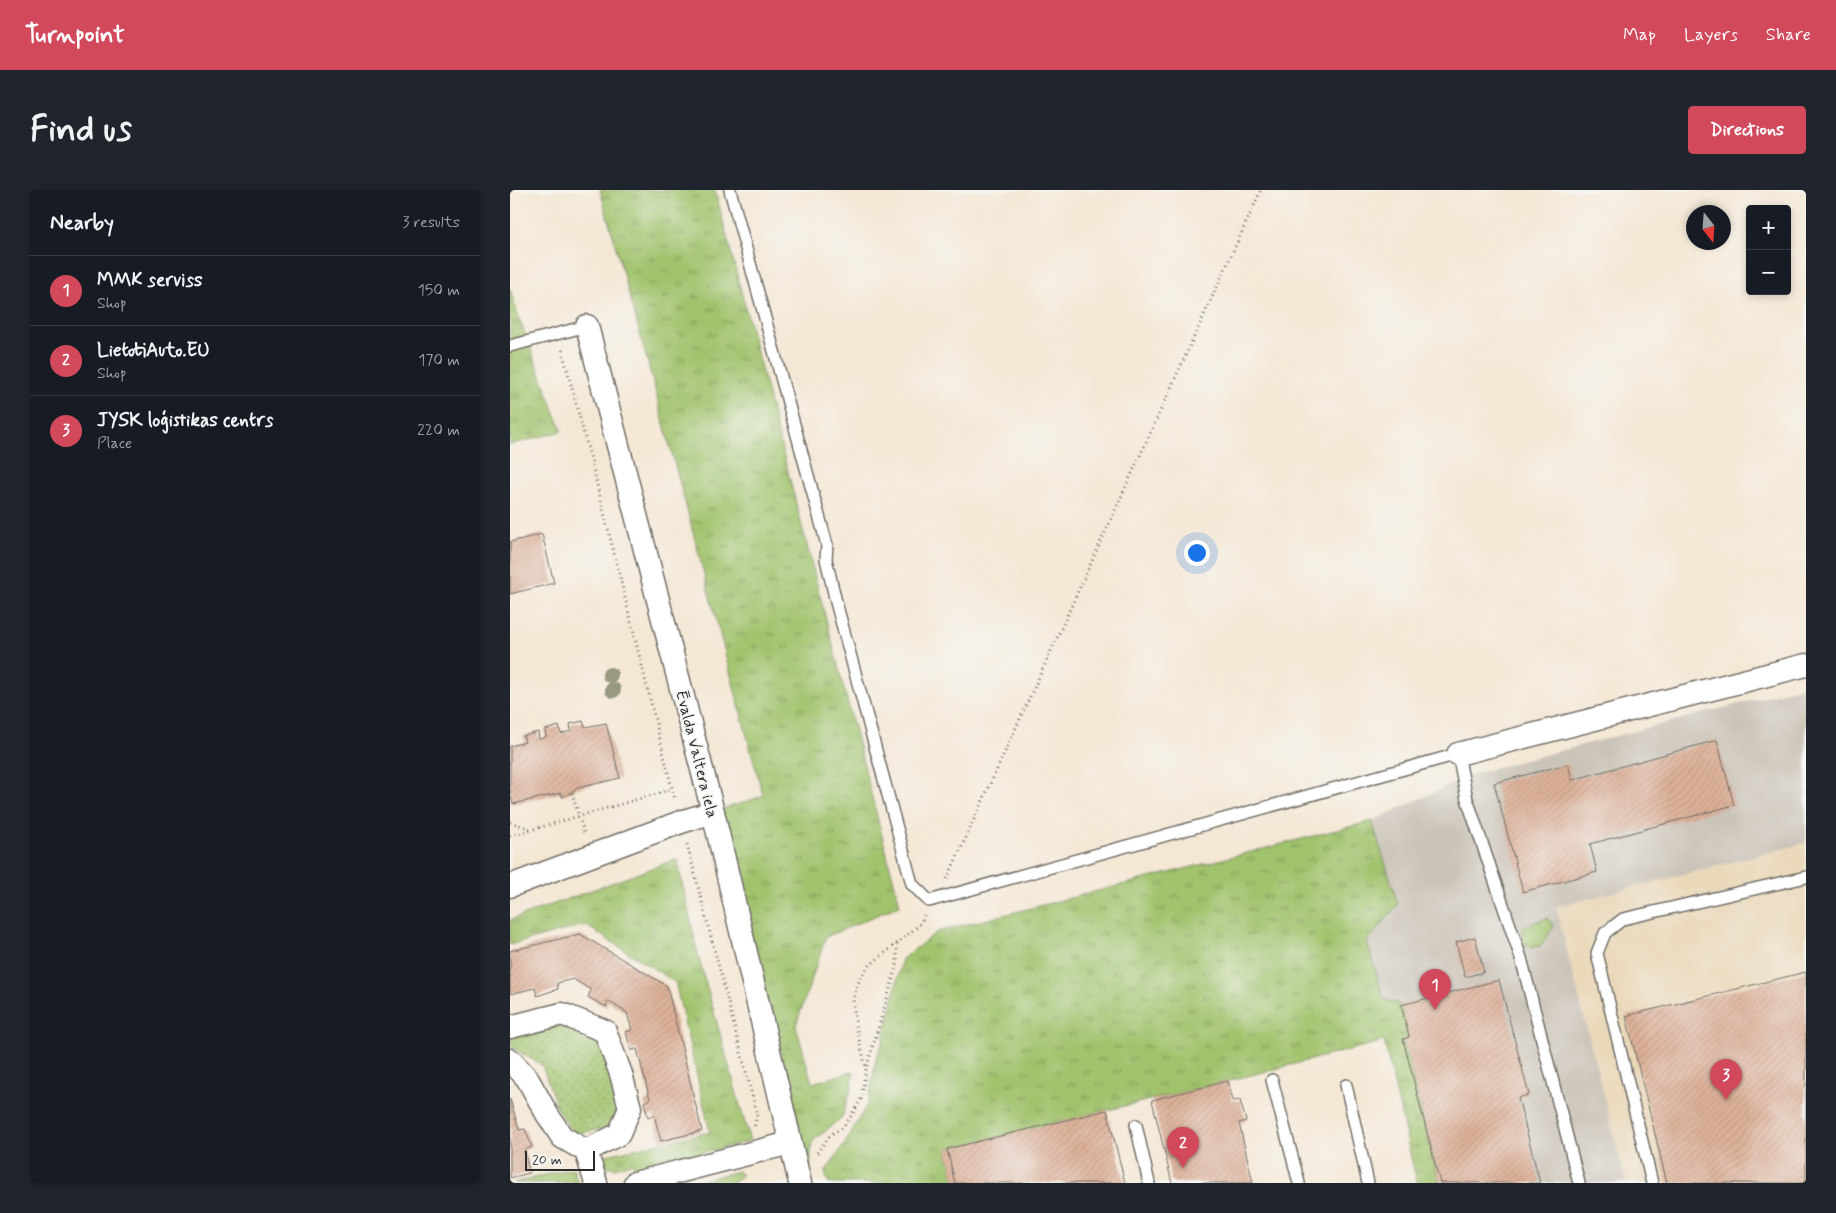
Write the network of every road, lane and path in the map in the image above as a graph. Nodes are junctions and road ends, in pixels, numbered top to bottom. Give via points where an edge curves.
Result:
1 (730, 190) edge
2 (1261, 190) edge
3 (587, 326) joint
4 (510, 346) edge
5 (567, 371) dead end
6 (1806, 665) edge
7 (1458, 754) junction
8 (673, 789) junction
9 (572, 792) dead end
10 (713, 812) junction
11 (579, 816) junction
12 (510, 822) edge
13 (681, 822) junction
14 (532, 830) junction
15 (510, 836) edge
16 (590, 856) junction
17 (1806, 877) edge
18 (510, 886) edge
19 (929, 902) junction
20 (897, 944) junction
21 (510, 1027) edge
22 (510, 1060) edge
23 (866, 1068) junction
24 (1272, 1080) dead end
25 (1346, 1086) dead end
26 (1136, 1125) dead end
27 (790, 1143) junction
28 (586, 1150) junction
29 (748, 1154) junction
30 (818, 1160) dead end
31 (596, 1183) edge
32 (635, 1183) edge
33 (800, 1183) edge
34 (1149, 1183) edge
35 (1299, 1183) edge
36 (1368, 1183) edge
37 (1579, 1183) edge
38 (1652, 1183) edge

1 - 19 lane via 827,545 826,559 836,602 912,884
2 - 19 path via 948,878
3 - 4 lane
3 - 10 street, Ēvalda Valtera iela
5 - 8 path
6 - 7 street
7 - 19 lane
7 - 37 lane via 1467,799 1521,958
8 - 11 path
8 - 13 path
9 - 11 path
10 - 13 street
10 - 27 street, Ēvalda Valtera iela
11 - 14 path
11 - 16 path
12 - 14 path
13 - 16 street
13 - 29 path via 757,1114
14 - 15 path
16 - 18 street
17 - 38 lane via 1623,919 1605,933 1597,953
19 - 20 path via 921,923
20 - 23 path via 897,965
20 - 23 path via 870,965 860,978 853,999
21 - 28 street via 562,1014 605,1031 630,1108 619,1134
22 - 28 street via 527,1078 562,1137
23 - 30 path via 861,1099 842,1128 830,1135 817,1153
24 - 35 lane
25 - 36 lane
26 - 34 lane
27 - 29 street
27 - 33 street, Ēvalda Valtera iela
28 - 31 street
29 - 32 street

